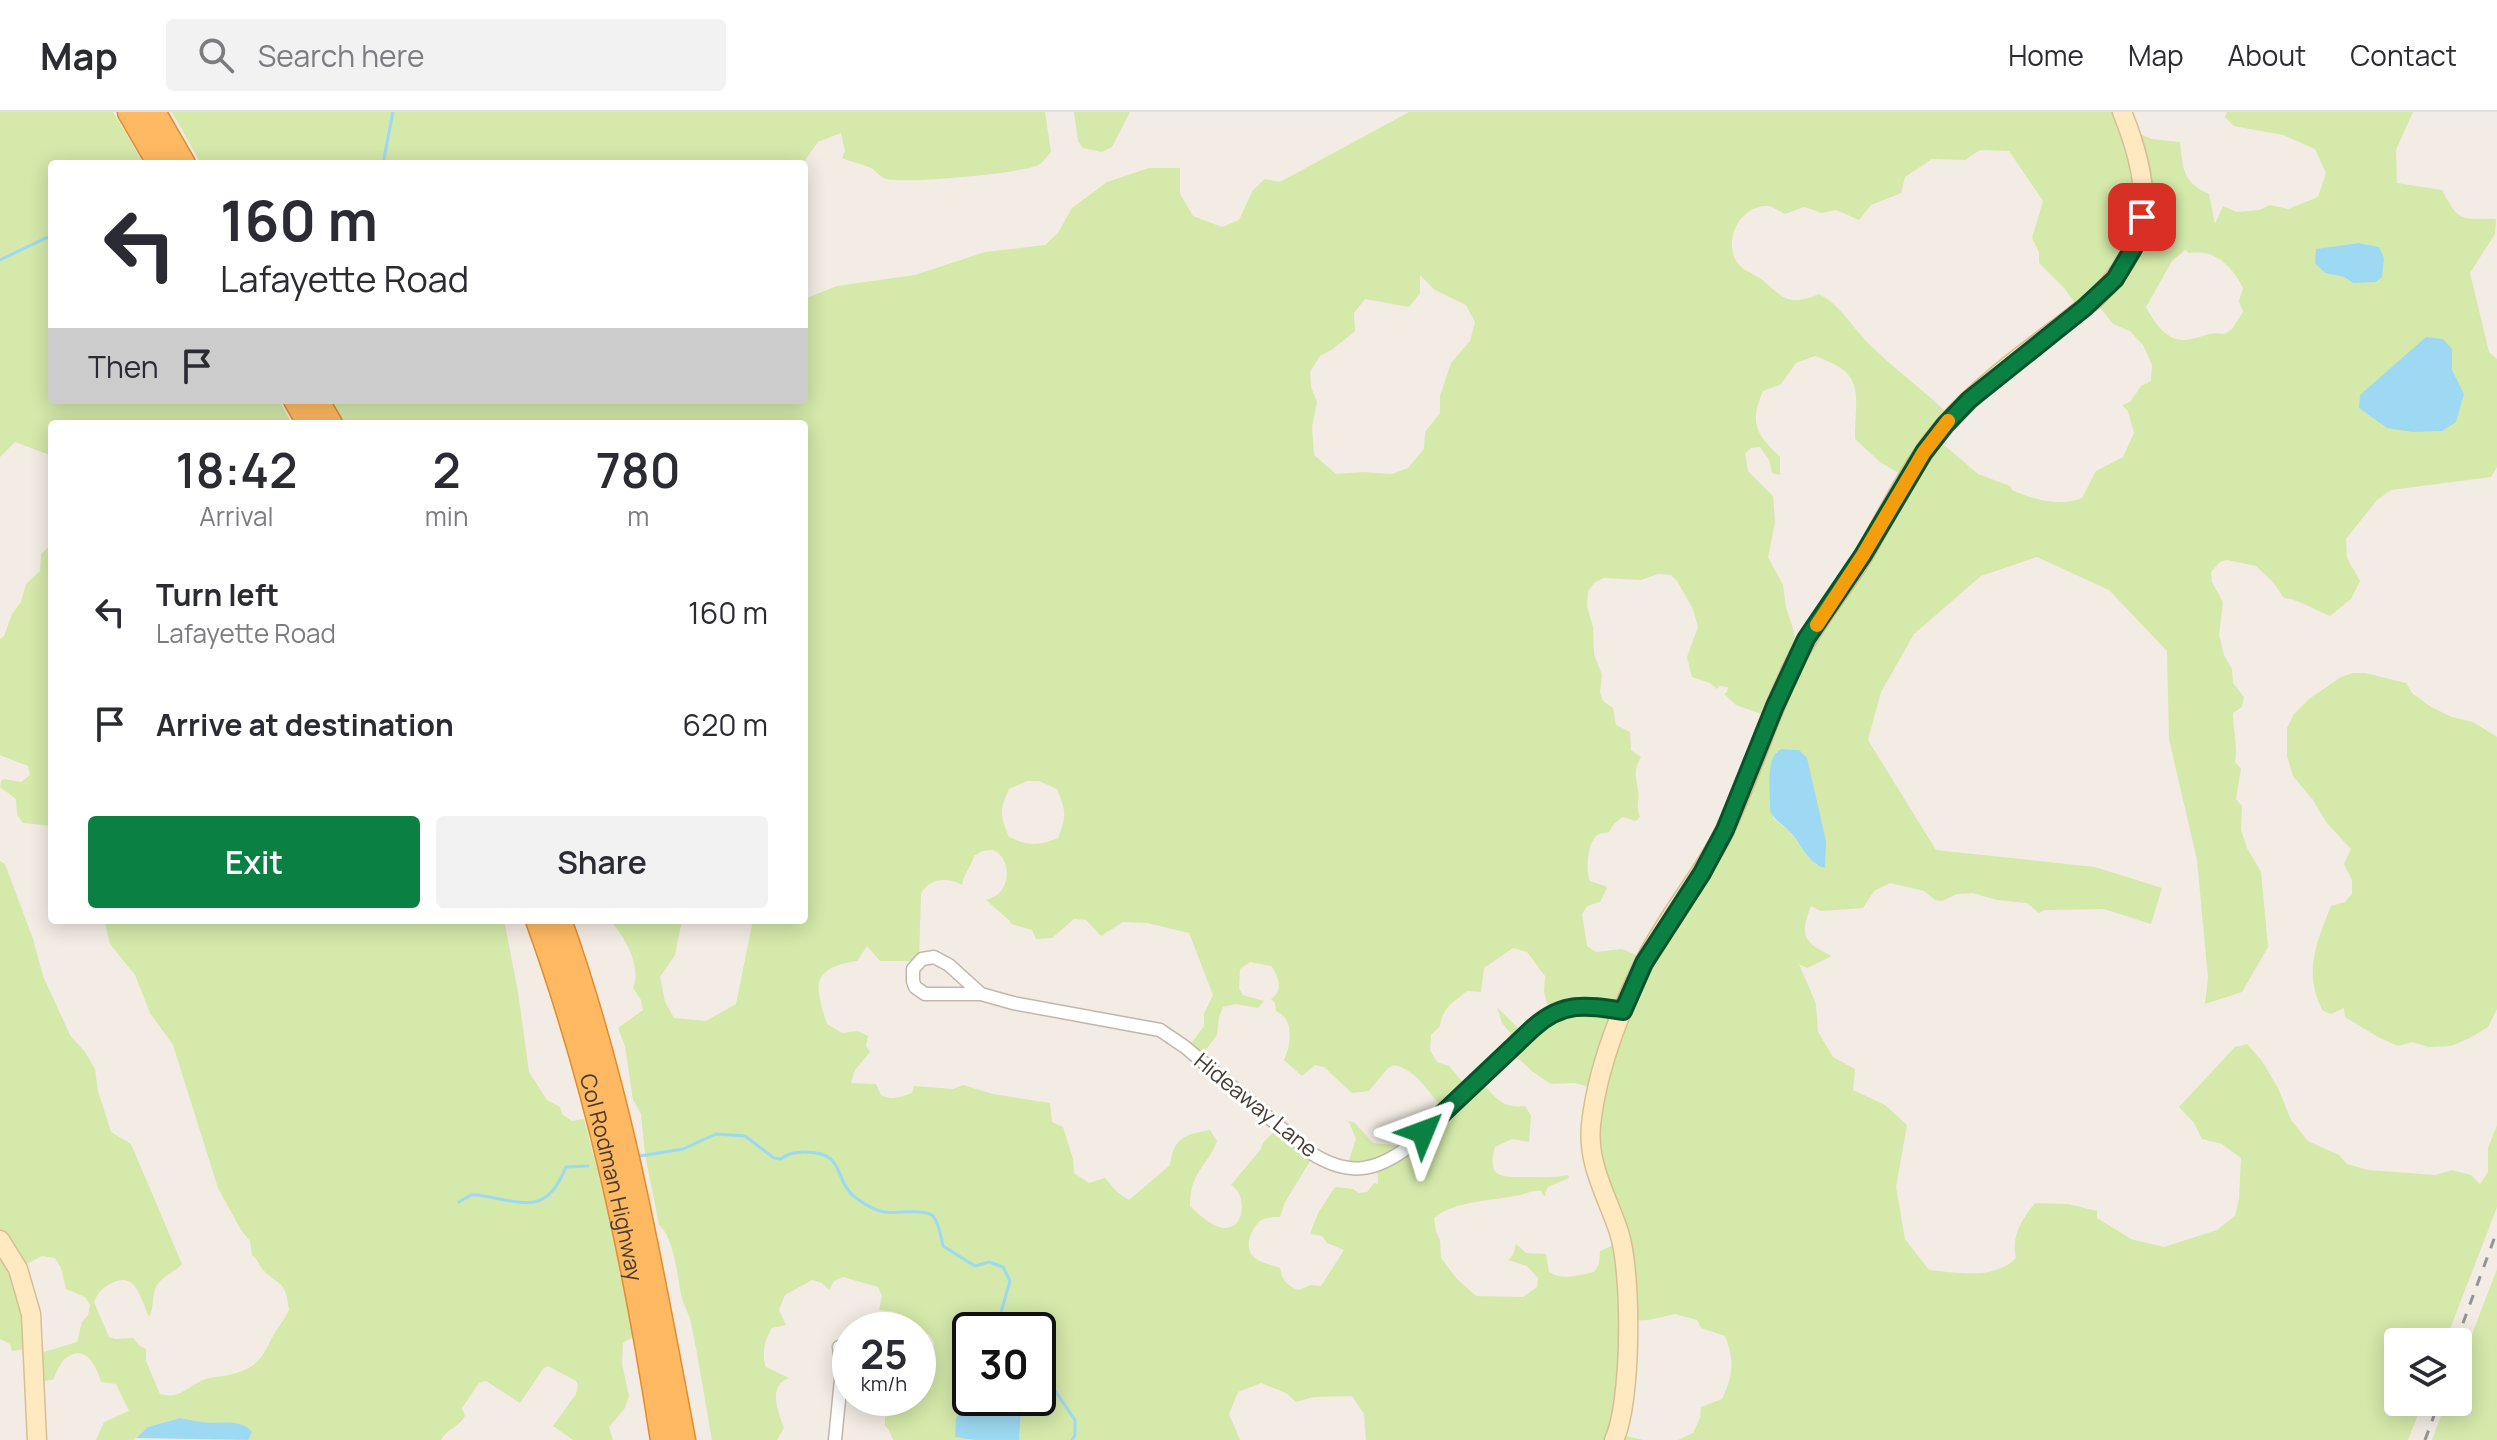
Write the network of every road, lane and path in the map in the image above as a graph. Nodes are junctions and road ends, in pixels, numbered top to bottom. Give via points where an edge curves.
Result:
1 (130, 112) edge
2 (153, 112) edge
3 (2122, 112) edge
4 (158, 160) edge
5 (181, 160) edge
6 (539, 924) edge
7 (560, 924) edge
8 (981, 994) junction
9 (1623, 1011) junction
10 (0, 1240) edge
11 (837, 1416) edge
12 (37, 1440) edge
13 (663, 1440) edge
14 (683, 1440) edge
15 (835, 1440) edge
16 (1614, 1440) edge

1 - 4 highway
2 - 5 highway
3 - 9 street via 2143,191 2137,242 2127,262 2096,298 1969,400 1924,452 1806,639 1725,830 1644,963
6 - 13 highway, Col Rodman Highway via 594,1098 632,1257
7 - 14 highway, Col Rodman Highway via 622,1133
8 - 8 street, Hideaway Lane via 925,994 913,981 913,969 928,957 941,960
8 - 9 street, Hideaway Lane via 1160,1030 1311,1153 1329,1164 1360,1169 1379,1165 1411,1145 1553,1013 1575,1006
9 - 16 street via 1596,1091 1590,1134 1596,1175 1619,1232 1627,1270 1626,1376
10 - 12 street via 18,1269 31,1314
11 - 15 street

